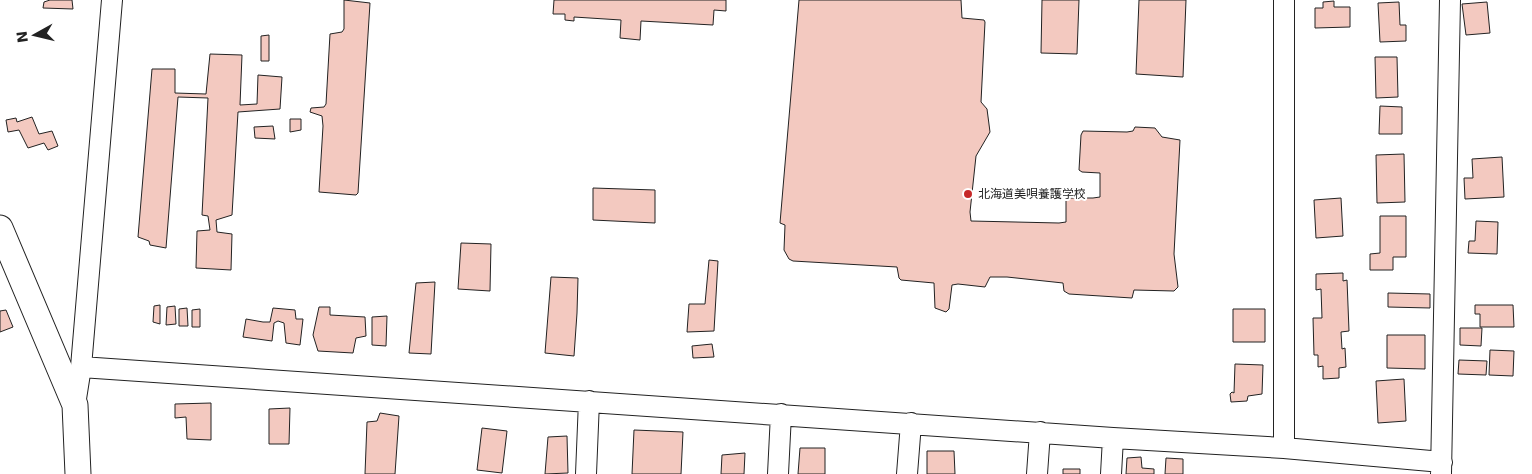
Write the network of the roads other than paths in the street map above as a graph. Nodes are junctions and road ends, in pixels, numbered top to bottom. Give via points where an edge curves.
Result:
1 (112, 0) edge
2 (1284, 0) edge
3 (1450, 0) edge
4 (0, 228) edge
5 (81, 367) junction
6 (589, 401) junction
7 (75, 405) junction
8 (781, 414) junction
9 (911, 423) junction
10 (1040, 432) junction
11 (1113, 438) junction
12 (1284, 448) junction
13 (1442, 468) edge
14 (78, 474) edge
15 (586, 474) edge
16 (778, 474) edge
17 (907, 474) edge
18 (1037, 474) edge
19 (1111, 474) edge

1 - 5 street
2 - 12 street
3 - 13 street
4 - 7 street
5 - 6 street
5 - 7 street
6 - 8 street
6 - 15 street
7 - 14 street
8 - 9 street
8 - 16 street
9 - 10 street
9 - 17 street
10 - 11 street
10 - 18 street
11 - 12 street
11 - 19 street
12 - 13 street

